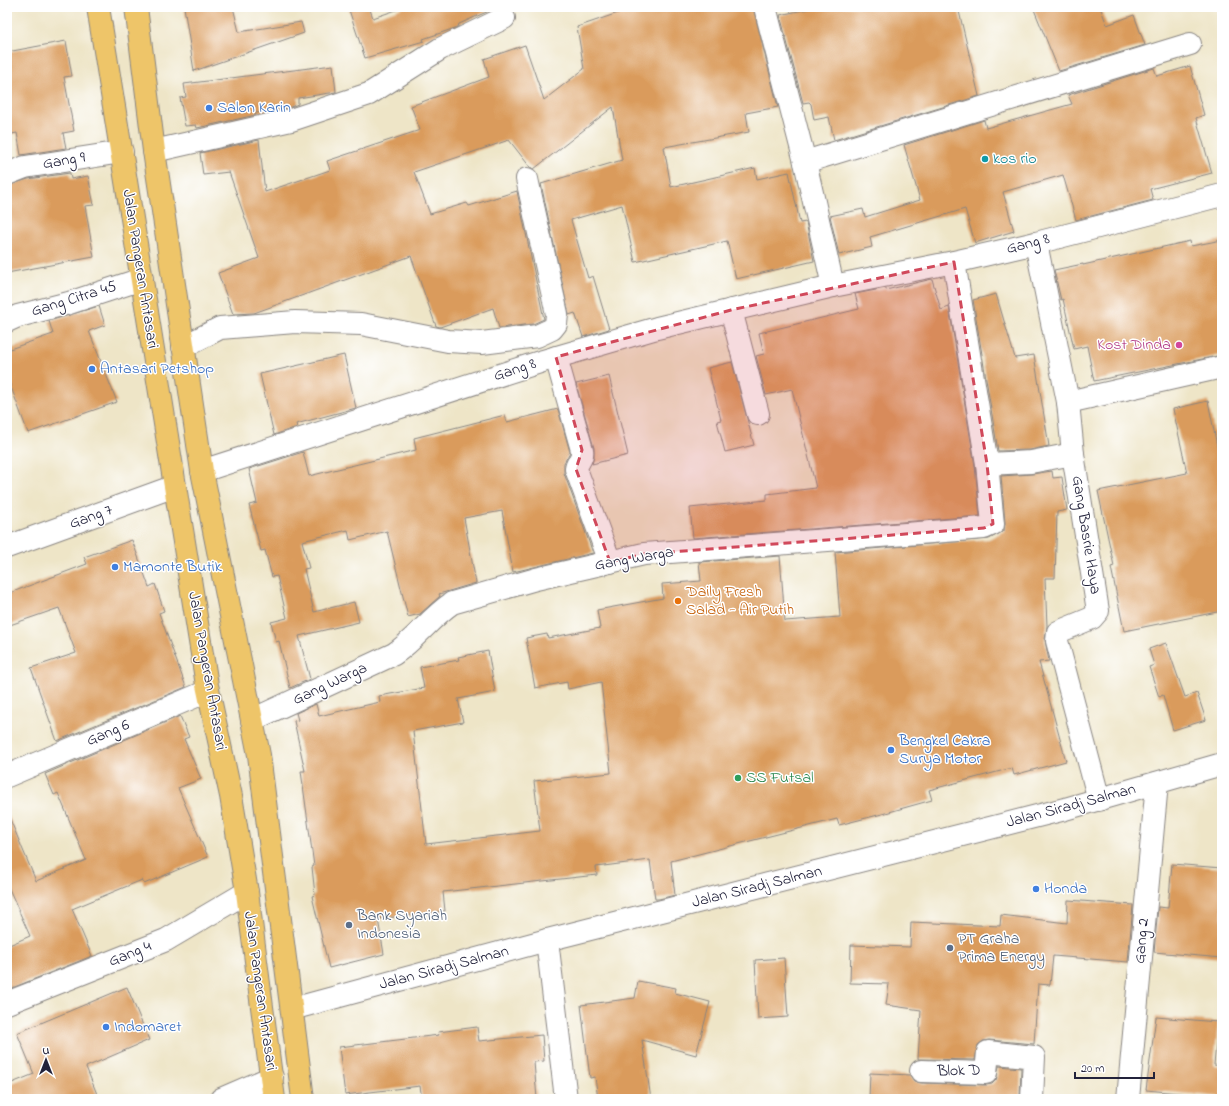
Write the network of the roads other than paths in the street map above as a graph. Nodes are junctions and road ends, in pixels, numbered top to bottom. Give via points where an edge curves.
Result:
1 (98, 7) edge
2 (136, 7) edge
3 (765, 7) edge
4 (504, 18) dead end
5 (1190, 44) dead end
6 (154, 151) junction
7 (122, 152) junction
8 (805, 162) junction
9 (7, 174) edge
10 (527, 179) dead end
11 (1222, 195) edge
12 (1036, 243) junction
13 (954, 262) junction
14 (142, 279) junction
15 (833, 286) junction
16 (731, 310) junction
17 (7, 321) edge
18 (183, 347) junction
19 (556, 357) junction
20 (1222, 367) edge
21 (1068, 402) junction
22 (758, 414) dead end
23 (1073, 454) junction
24 (987, 464) junction
25 (202, 472) junction
26 (175, 486) junction
27 (7, 547) edge
28 (610, 562) junction
29 (208, 691) junction
30 (252, 720) junction
31 (1222, 764) edge
32 (7, 776) edge
33 (1157, 783) junction
34 (1099, 800) junction
35 (247, 892) junction
36 (547, 940) junction
37 (7, 1003) edge
38 (292, 1009) junction
39 (921, 1072) dead end
40 (272, 1077) junction
41 (222, 1099) edge
42 (274, 1099) edge
43 (302, 1099) edge
44 (566, 1099) edge
45 (1032, 1099) edge
46 (1128, 1099) edge

1 - 7 highway, Jalan Pangeran Antasari
2 - 6 highway, Jalan Pangeran Antasari
3 - 8 street
4 - 6 street via 440,49 369,94 291,120
5 - 8 street
6 - 18 highway, Jalan Pangeran Antasari
7 - 9 street, Gang 9 via 25,167
7 - 14 highway, Jalan Pangeran Antasari
8 - 15 street
10 - 18 street via 557,314 556,324 552,329 537,336 482,343 448,341 361,324 295,322 220,328
11 - 12 street, Gang 8
12 - 13 street, Gang 8
12 - 21 street, Gang Basrie Haya
13 - 15 street, Gang 8
13 - 24 street
14 - 17 street, Gang Citra 45
14 - 26 highway, Jalan Pangeran Antasari
15 - 16 street, Gang 8
16 - 19 street, Gang 8
16 - 22 street
18 - 25 highway, Jalan Pangeran Antasari
19 - 25 street, Gang 8
19 - 28 street via 582,450 576,469
20 - 21 street
21 - 23 street, Gang Basrie Haya
23 - 24 street via 1031,462
23 - 34 street, Gang Basrie Haya via 1098,612 1092,618 1058,632 1057,642
24 - 28 street, Gang Warga via 994,524 984,528 644,554
25 - 30 highway, Jalan Pangeran Antasari
26 - 27 street, Gang 7
26 - 29 highway, Jalan Pangeran Antasari
28 - 30 street, Gang Warga via 536,579 452,603 410,643 394,654
29 - 32 street, Gang 6
29 - 35 highway, Jalan Pangeran Antasari via 231,796
30 - 38 highway, Jalan Pangeran Antasari via 259,755
31 - 33 street, Jalan Siradj Salman
33 - 34 street, Jalan Siradj Salman
33 - 46 street, Gang 2
34 - 36 street, Jalan Siradj Salman
35 - 37 street, Gang 4 via 166,940
35 - 40 highway, Jalan Pangeran Antasari
36 - 38 street, Jalan Siradj Salman
36 - 44 street
38 - 43 highway, Jalan Pangeran Antasari
39 - 45 street, Blok D via 986,1073 988,1052 1034,1057
40 - 41 street
40 - 42 highway, Jalan Pangeran Antasari

